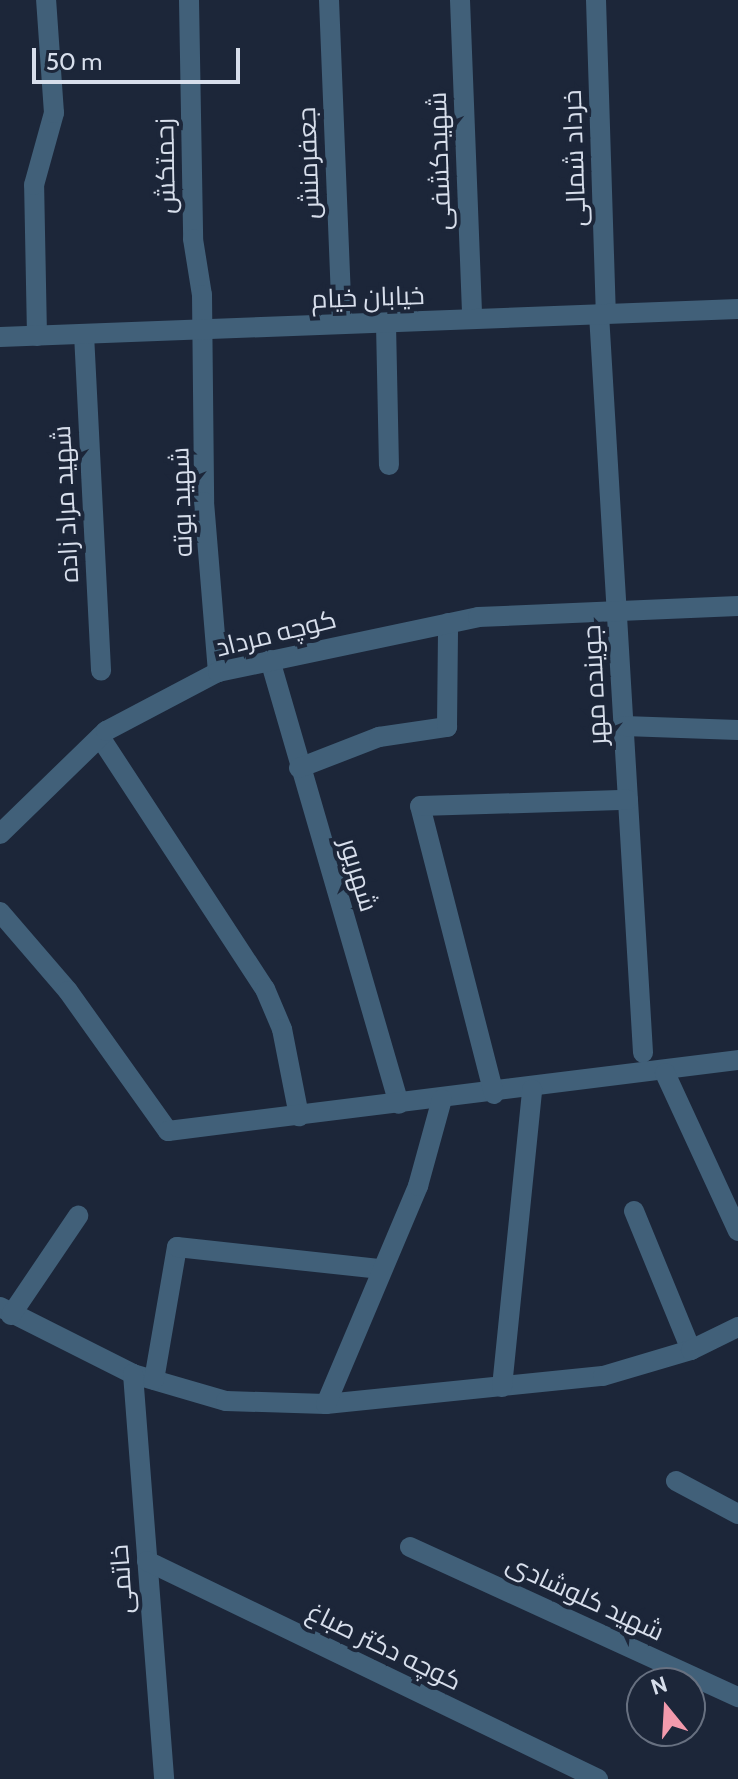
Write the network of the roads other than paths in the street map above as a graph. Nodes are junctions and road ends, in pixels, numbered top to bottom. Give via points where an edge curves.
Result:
1 (46, 0) edge
2 (189, 0) edge
3 (329, 0) edge
4 (460, 0) edge
5 (596, 0) edge
6 (738, 309) edge
7 (603, 314) junction
8 (472, 319) junction
9 (342, 324) junction
10 (386, 324) junction
11 (201, 331) junction
12 (84, 334) junction
13 (37, 336) junction
14 (0, 337) edge
15 (389, 465) dead end
16 (738, 606) edge
17 (617, 608) junction
18 (448, 623) junction
19 (270, 660) junction
20 (101, 671) dead end
21 (218, 672) junction
22 (624, 726) junction
23 (738, 730) edge
24 (100, 737) junction
25 (299, 768) junction
26 (628, 800) junction
27 (0, 834) edge
28 (0, 912) edge
29 (643, 1053) dead end
30 (738, 1060) edge
31 (665, 1073) junction
32 (532, 1090) junction
33 (494, 1094) junction
34 (442, 1099) junction
35 (399, 1104) junction
36 (299, 1116) junction
37 (634, 1211) dead end
38 (78, 1216) dead end
39 (738, 1231) edge
40 (379, 1269) junction
41 (6, 1311) edge
42 (738, 1327) edge
43 (691, 1350) junction
44 (133, 1374) junction
45 (154, 1380) junction
46 (502, 1387) junction
47 (326, 1404) junction
48 (676, 1481) dead end
49 (738, 1514) edge
50 (410, 1547) dead end
51 (147, 1561) junction
52 (738, 1697) edge
53 (164, 1779) edge
54 (598, 1779) edge

1 - 13 street via 54,113 34,185
2 - 11 street, زحمتکش
3 - 9 street, جعفرمنش
4 - 8 street, شهیدکشفی
5 - 7 street, خرداد شمالی
6 - 7 street, خیابان خیام
7 - 8 street, خیابان خیام
7 - 17 street, جوینده مهر
8 - 10 street, خیابان خیام
9 - 10 street, خیابان خیام
9 - 11 street, خیابان خیام
10 - 15 street
11 - 12 street, خیابان خیام
11 - 21 street, شهید بوته via 204,502
12 - 13 street, خیابان خیام
12 - 20 street, شهید مراد زاده
13 - 14 street, خیابان خیام
16 - 17 street, کوچه مرداد
17 - 18 street, کوچه مرداد
17 - 22 street, جوینده مهر
18 - 19 street, کوچه مرداد
18 - 25 street via 447,727 379,737
19 - 21 street, کوچه مرداد
19 - 25 street, شهریور
21 - 24 street, کوچه مرداد
22 - 23 street
22 - 26 street, جوینده مهر
24 - 27 street, کوچه مرداد
24 - 36 street via 265,989 282,1029
25 - 35 street, شهریور
26 - 29 street, جوینده مهر
26 - 33 street via 420,806
28 - 36 street via 68,991 168,1131
30 - 31 street
31 - 32 street
31 - 39 street
32 - 33 street
32 - 46 street
33 - 34 street
34 - 35 street
34 - 40 street via 418,1186
35 - 36 street
37 - 43 street
38 - 41 street
40 - 45 street via 177,1247
40 - 47 street
41 - 44 street
42 - 43 street
43 - 46 street via 603,1376
44 - 45 street
44 - 51 street, خاتمی
45 - 47 street via 226,1401
46 - 47 street
48 - 49 street
50 - 52 street, شهید کلوشادی
51 - 53 street, خاتمی
51 - 54 street, کوچه دکتر صباغ

